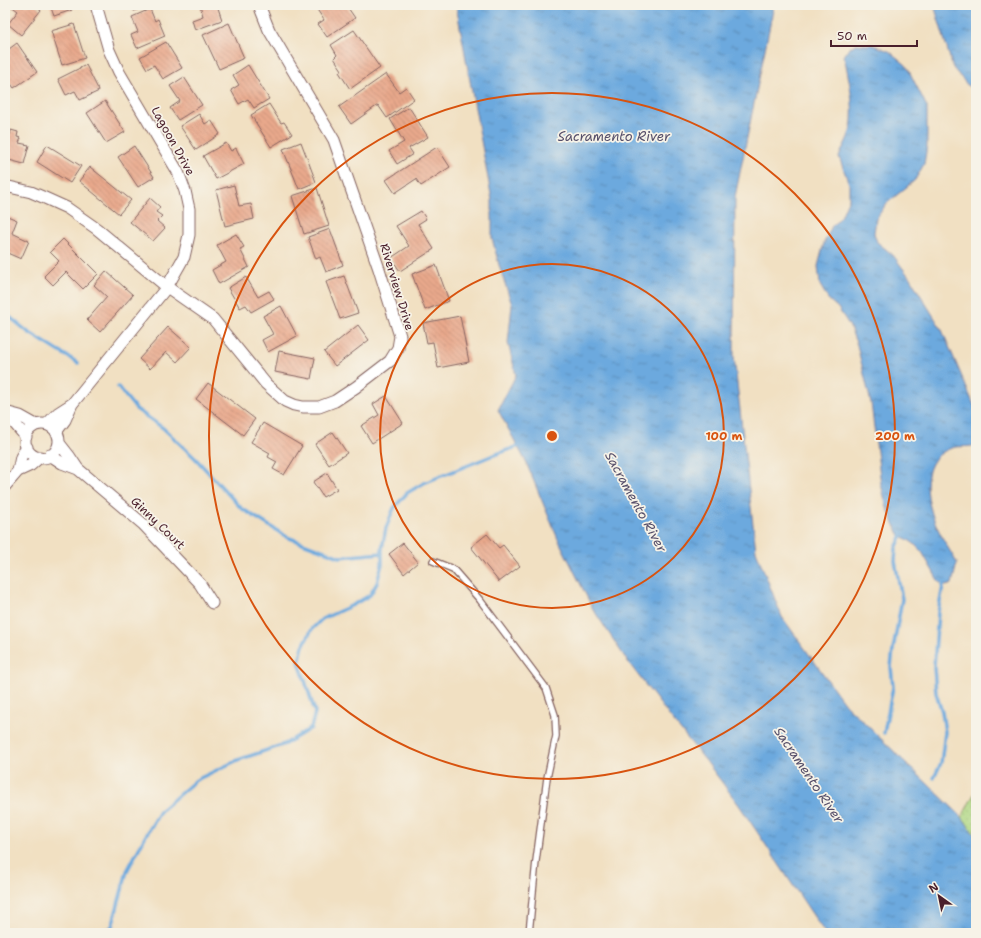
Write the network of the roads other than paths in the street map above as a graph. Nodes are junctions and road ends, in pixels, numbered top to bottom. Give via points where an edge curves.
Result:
1 (96, 5) edge
2 (259, 5) edge
3 (5, 186) edge
4 (167, 287) junction
5 (72, 404) junction
6 (5, 412) edge
7 (42, 425) junction
8 (56, 432) junction
9 (26, 442) junction
10 (59, 443) junction
11 (45, 456) junction
12 (78, 469) junction
13 (18, 471) junction
14 (5, 486) edge
15 (433, 561) dead end
16 (212, 604) dead end
17 (529, 933) edge

1 - 4 street, Lagoon Drive via 109,50 119,72 178,172 186,197 189,209 189,235 184,257
2 - 4 street, Riverview Drive via 269,30 334,140 398,328 398,348 369,378 335,401 320,407 294,405 280,399 213,320
3 - 4 street, Riverview Drive via 46,198 81,217
4 - 5 street, Lagoon Drive
5 - 7 street
5 - 8 street
6 - 7 street
6 - 9 street
7 - 8 street
7 - 9 street via 31,428
8 - 10 street
9 - 11 street via 30,452
9 - 13 street
10 - 11 street via 55,452
10 - 12 street
11 - 12 street
11 - 13 street
12 - 16 street, Ginny Court via 142,524 200,584
13 - 14 street
15 - 17 lane via 453,569 480,600 546,688 555,715 556,736 547,778

